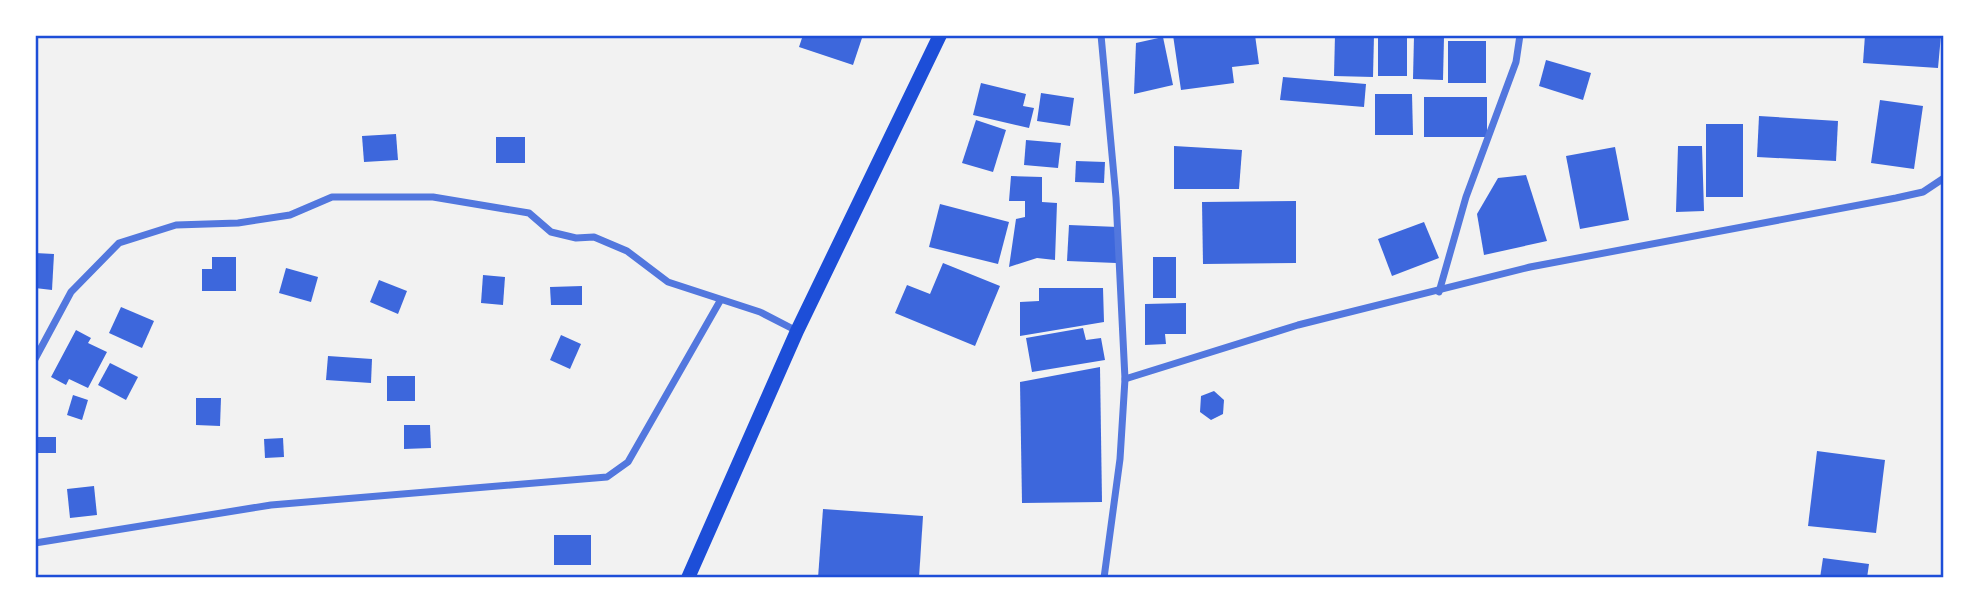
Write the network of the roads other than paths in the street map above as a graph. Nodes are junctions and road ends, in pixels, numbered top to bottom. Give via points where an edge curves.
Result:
1 (940, 35) edge
2 (1101, 35) edge
3 (1520, 35) edge
4 (1944, 178) edge
5 (1439, 292) junction
6 (720, 301) junction
7 (797, 331) junction
8 (35, 359) edge
9 (1125, 379) junction
10 (35, 543) edge
11 (688, 578) edge
12 (1104, 578) edge

1 - 7 main road
2 - 9 street via 1116,198
3 - 5 street via 1516,62 1466,197
4 - 5 street via 1923,192 1530,267
5 - 9 street via 1298,325
6 - 7 street via 760,312
6 - 8 street via 668,282 627,251 594,237 551,232 529,213 433,197 332,197 290,215 176,225 119,243 71,292
6 - 10 street via 628,461 607,477 271,505
7 - 11 main road
9 - 12 street

